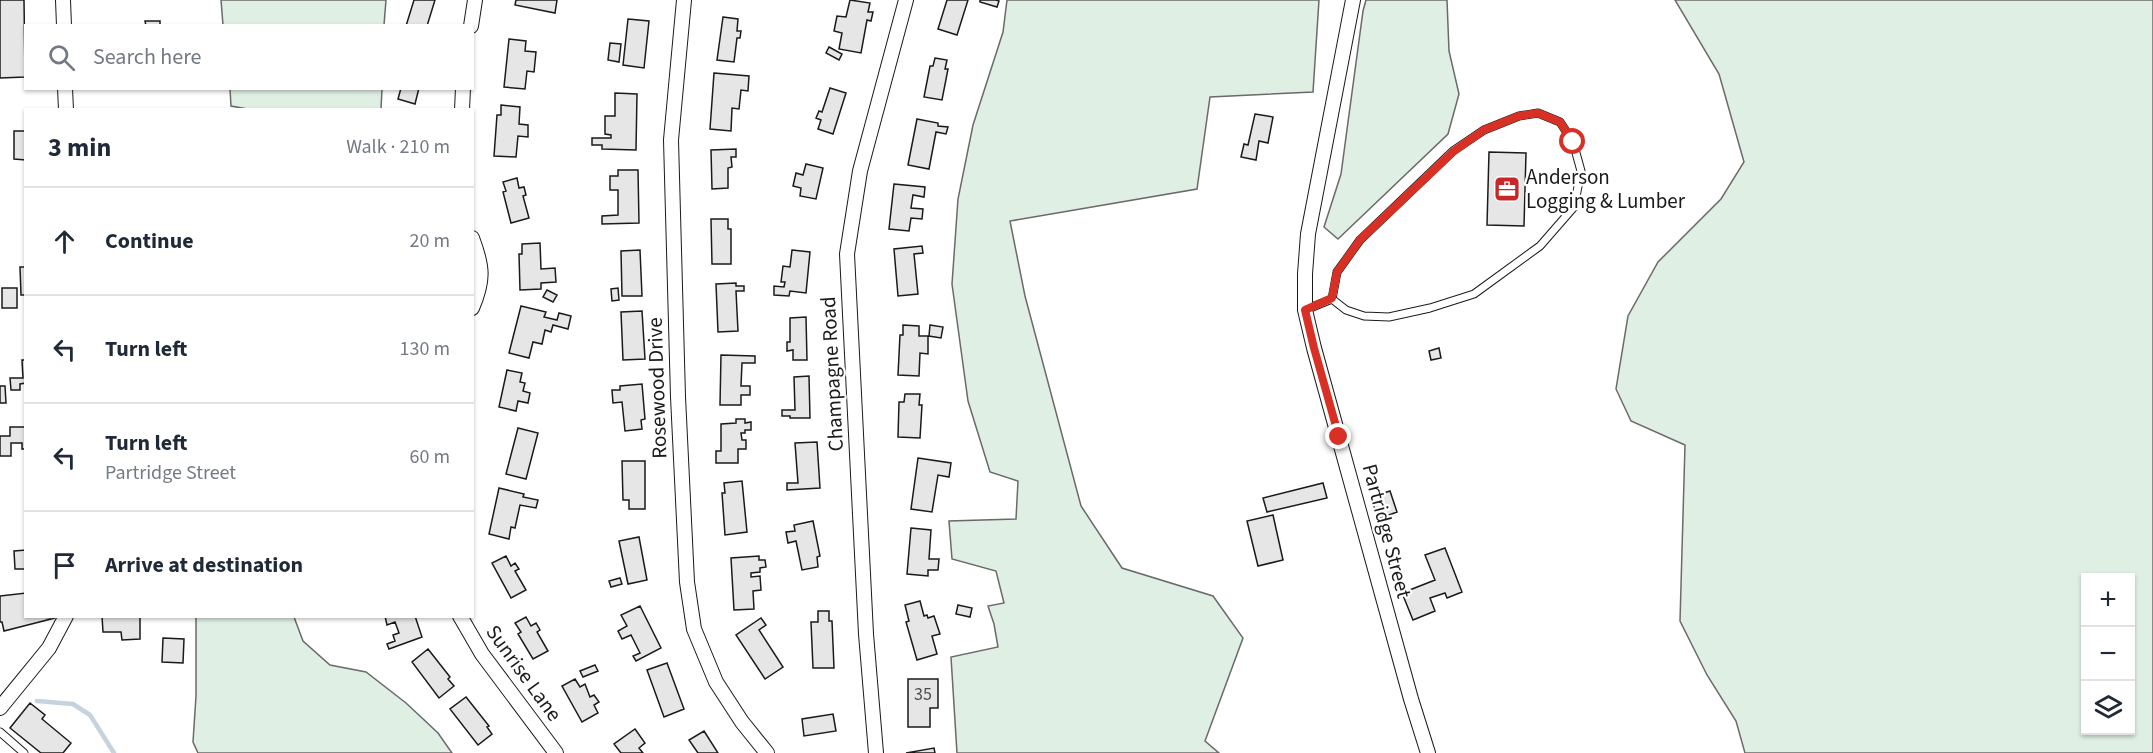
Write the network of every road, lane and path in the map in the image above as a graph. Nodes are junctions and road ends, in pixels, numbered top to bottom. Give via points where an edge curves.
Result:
1 (63, 0) edge
2 (475, 0) edge
3 (684, 0) edge
4 (906, 0) edge
5 (1353, 0) edge
6 (64, 24) edge
7 (471, 24) edge
8 (65, 90) edge
9 (463, 90) edge
10 (66, 108) edge
11 (462, 108) edge
12 (474, 244) edge
13 (1332, 298) junction
14 (474, 304) edge
15 (1305, 310) junction
16 (65, 618) edge
17 (461, 618) edge
18 (0, 708) edge
19 (0, 732) edge
20 (24, 753) edge
21 (556, 753) edge
22 (767, 753) edge
23 (876, 753) edge
24 (1428, 753) edge

1 - 6 street
2 - 7 street
3 - 22 street, Rosewood Drive via 671,140 687,582 694,629 716,682
4 - 23 street, Champagne Road via 860,171 847,254 866,634
5 - 15 street, Partridge Street via 1308,234
8 - 10 street
9 - 11 street
12 - 14 street via 482,277
13 - 13 lane via 1346,310 1364,316 1389,317 1430,308 1474,294 1540,246 1574,207 1581,171 1573,142 1560,122 1538,113 1519,116 1484,130 1454,151 1360,240 1337,272
13 - 15 lane
15 - 24 street, Partridge Street
16 - 18 street via 50,648
17 - 21 street, Sunrise Lane via 482,654
19 - 20 lane

